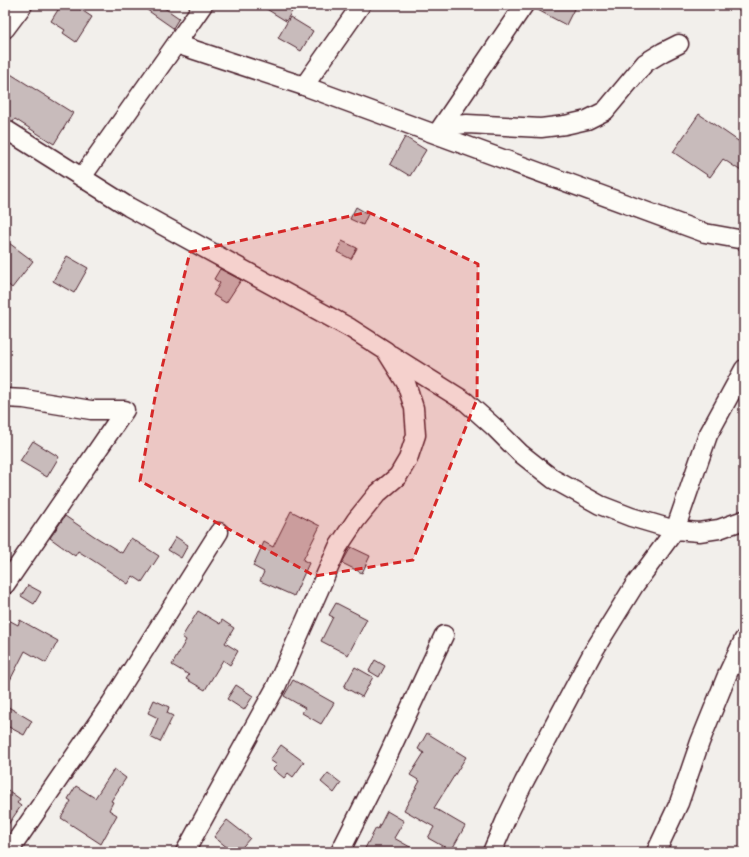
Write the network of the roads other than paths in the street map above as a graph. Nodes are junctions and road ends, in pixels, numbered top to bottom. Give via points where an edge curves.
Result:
1 (23, 5) edge
2 (203, 5) edge
3 (361, 5) edge
4 (524, 5) edge
5 (5, 30) edge
6 (176, 44) junction
7 (679, 44) dead end
8 (304, 86) junction
9 (5, 129) edge
10 (440, 130) junction
11 (82, 178) junction
12 (744, 240) edge
13 (386, 351) junction
14 (744, 369) edge
15 (5, 398) edge
16 (744, 520) edge
17 (676, 530) junction
18 (219, 532) dead end
19 (5, 585) edge
20 (444, 635) dead end
21 (744, 639) edge
22 (9, 850) edge
23 (185, 852) edge
24 (340, 852) edge
25 (492, 852) edge
26 (656, 852) edge

1 - 5 street
2 - 6 street
3 - 8 street
4 - 10 street
6 - 8 street
6 - 11 street
7 - 10 street via 645,63 605,111 587,120 540,128 467,124
8 - 10 street
9 - 11 street
10 - 12 street via 705,233
11 - 13 street via 129,207 350,328
13 - 17 street via 466,402 553,479 600,505
13 - 23 street via 406,383 414,408 416,434 408,459 398,476 377,494 338,547 276,687
14 - 17 street via 708,435
15 - 19 street via 91,410 125,410
16 - 17 street via 719,529 699,532
17 - 25 street via 634,586 593,652 524,782
18 - 22 street via 111,703
20 - 24 street
21 - 26 street via 700,742 679,803

